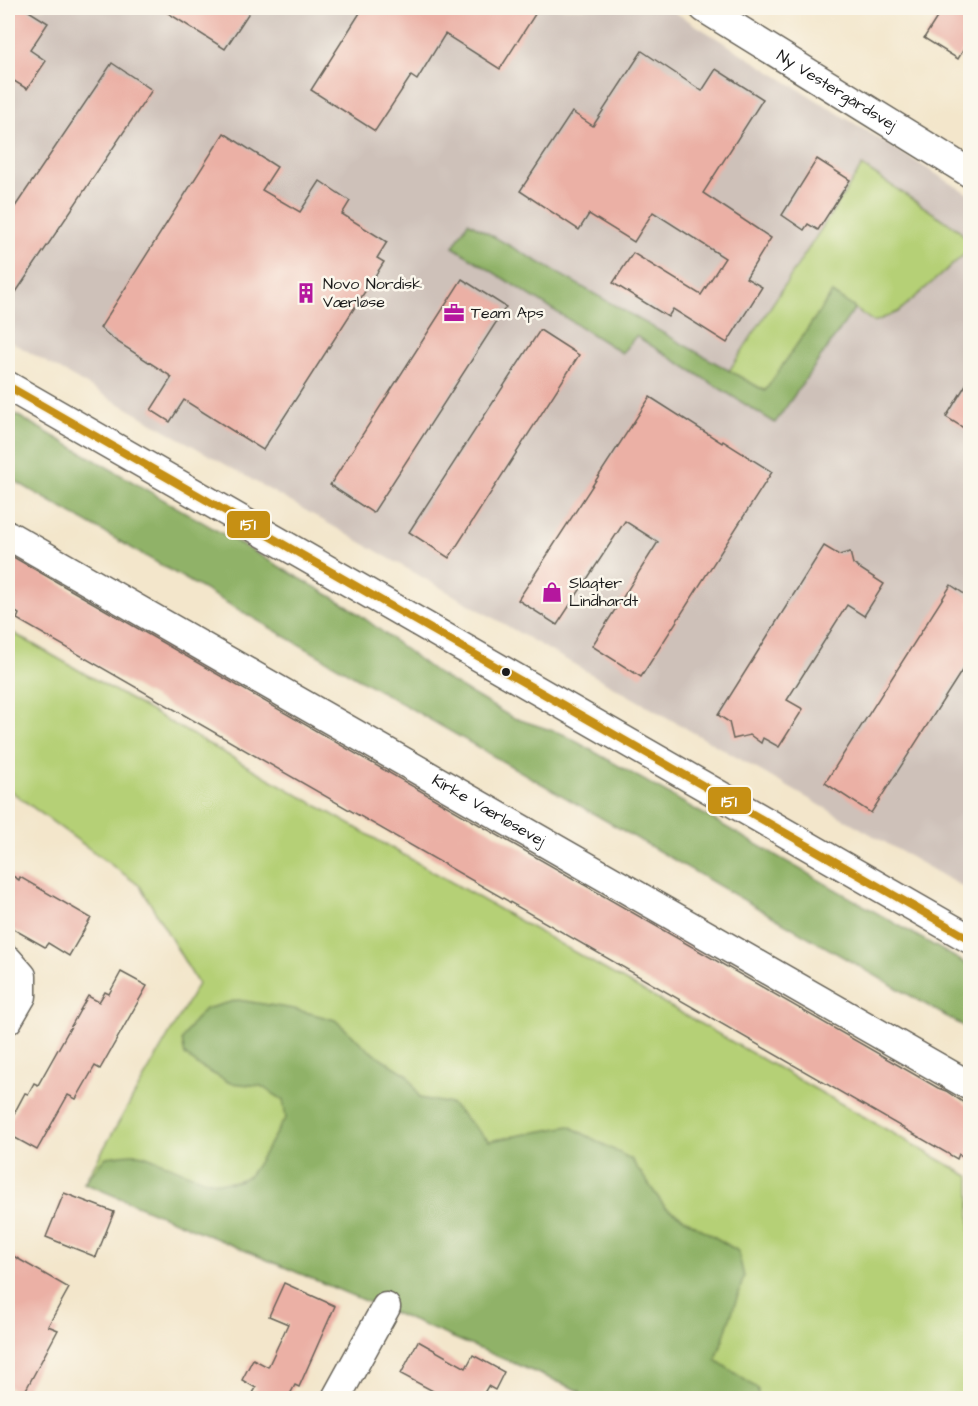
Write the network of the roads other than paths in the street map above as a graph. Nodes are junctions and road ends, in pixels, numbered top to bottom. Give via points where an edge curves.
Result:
1 (704, 8) edge
2 (970, 173) edge
3 (8, 386) edge
4 (8, 535) edge
5 (970, 939) edge
6 (8, 960) edge
7 (8, 1020) edge
8 (970, 1086) edge
9 (386, 1307) dead end
10 (336, 1398) edge

1 - 2 street, Ny Vestergårdsvej
3 - 5 street
4 - 8 street, Kirke Værløsevej
6 - 7 street via 22,976 22,996
9 - 10 street

